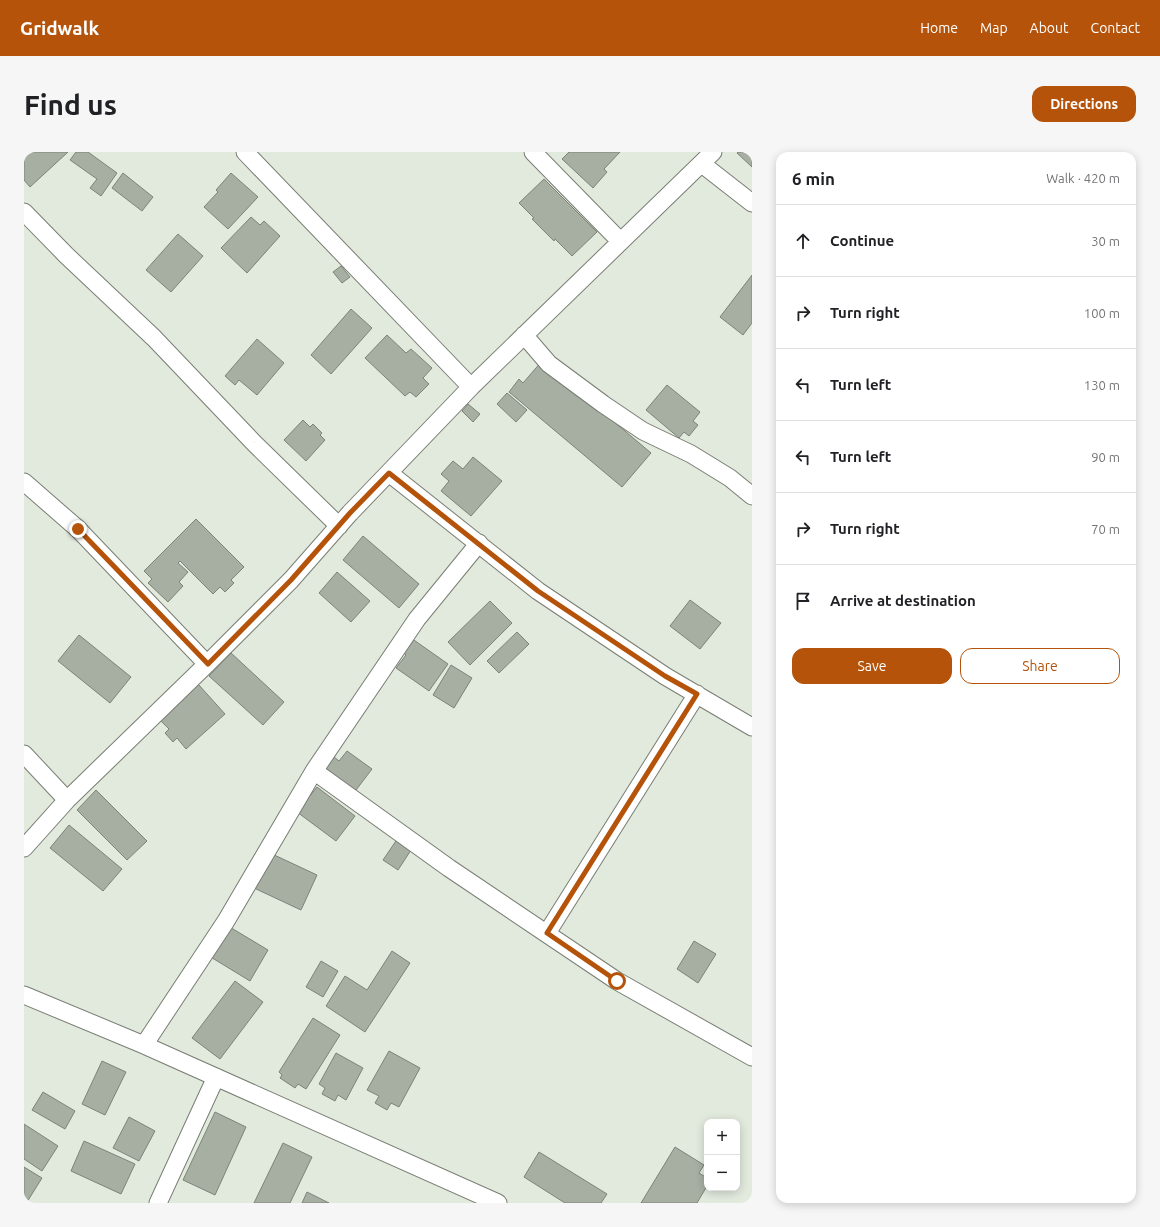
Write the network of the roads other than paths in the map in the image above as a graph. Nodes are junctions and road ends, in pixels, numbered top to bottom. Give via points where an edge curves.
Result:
1 (245, 152) edge
2 (533, 152) edge
3 (707, 158) edge
4 (752, 203) edge
5 (24, 212) edge
6 (620, 240) junction
7 (524, 335) junction
8 (471, 387) junction
9 (389, 473) junction
10 (24, 482) edge
11 (752, 496) edge
12 (339, 526) junction
13 (479, 543) junction
14 (208, 664) junction
15 (697, 694) junction
16 (752, 727) edge
17 (24, 754) edge
18 (314, 771) junction
19 (67, 800) junction
20 (24, 848) edge
21 (547, 933) junction
22 (24, 995) edge
23 (144, 1045) junction
24 (752, 1057) edge
25 (216, 1077) junction
26 (158, 1203) edge
27 (498, 1203) edge

1 - 8 street
2 - 6 street
3 - 4 street
3 - 6 street
5 - 12 street via 154,338 254,443
6 - 7 street
7 - 8 street
7 - 11 street via 549,364 603,404 643,431 691,454 730,478
8 - 9 street
9 - 12 street
9 - 13 street
10 - 14 street via 78,529
12 - 14 street via 291,580
13 - 15 street via 538,591 665,676
13 - 18 street via 417,619
14 - 19 street
15 - 16 street
15 - 21 street
17 - 19 street
18 - 21 street via 449,868
18 - 23 street via 226,921
19 - 20 street
21 - 24 street via 617,981
22 - 23 street
23 - 25 street
25 - 26 street
25 - 27 street

